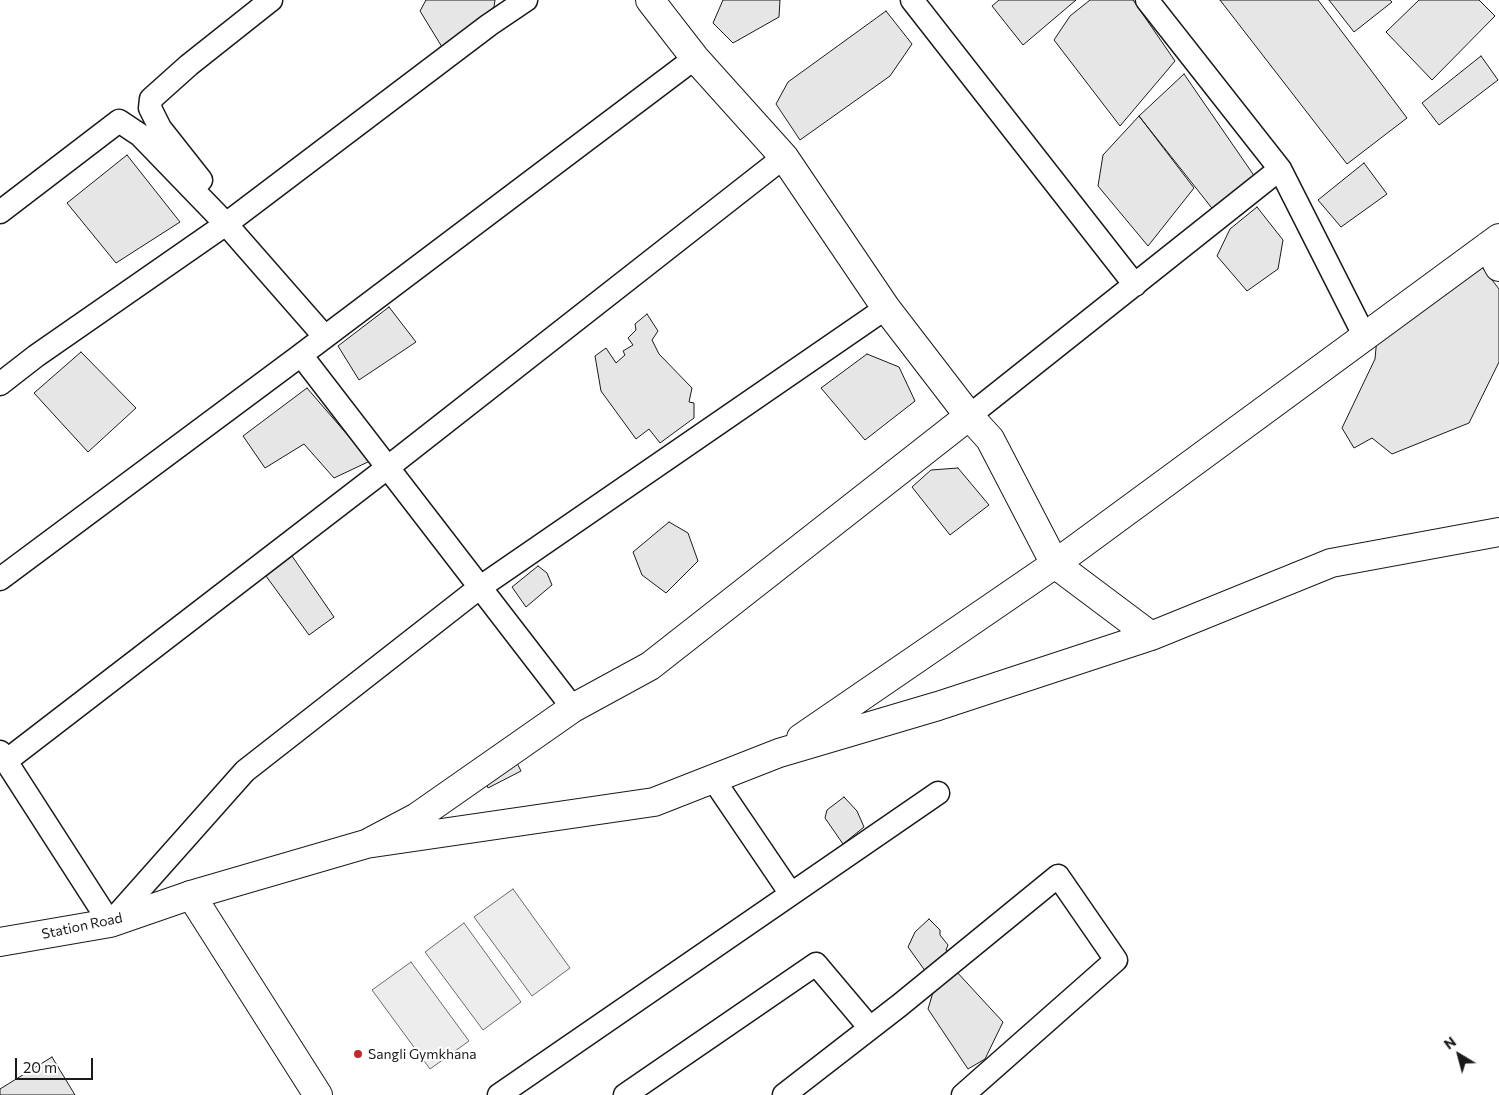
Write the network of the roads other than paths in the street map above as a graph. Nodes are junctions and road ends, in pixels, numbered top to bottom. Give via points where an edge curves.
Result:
1 (271, 0) edge
2 (526, 0) edge
3 (650, 0) edge
4 (912, 0) edge
5 (1147, 0) edge
6 (695, 58) junction
7 (784, 157) junction
8 (1280, 169) junction
9 (0, 212) edge
10 (226, 224) junction
11 (1495, 250) edge
12 (1135, 284) junction
13 (886, 308) junction
14 (325, 337) junction
15 (1365, 337) junction
16 (301, 355) junction
17 (0, 384) edge
18 (969, 416) junction
19 (387, 468) junction
20 (1499, 532) edge
21 (1055, 564) junction
22 (0, 579) edge
23 (479, 588) junction
24 (1151, 636) junction
25 (572, 708) junction
26 (779, 753) junction
27 (3, 757) edge
28 (712, 779) junction
29 (938, 793) dead end
30 (366, 844) junction
31 (791, 894) junction
32 (191, 895) junction
33 (110, 923) junction
34 (0, 942) edge
35 (870, 1028) junction
36 (318, 1095) edge
37 (499, 1095) edge
38 (625, 1095) edge
39 (784, 1095) edge
40 (963, 1095) edge

1 - 10 street via 151,99 150,108 160,128 200,178
2 - 10 street
3 - 6 main road
4 - 12 street
5 - 8 street
6 - 7 main road
6 - 14 street
7 - 13 main road
7 - 19 street
8 - 12 street
8 - 15 street
9 - 10 street via 119,121 140,135
10 - 14 street
10 - 17 street
11 - 15 main road
12 - 18 street
13 - 18 main road
13 - 23 street
14 - 16 street
15 - 21 main road
16 - 19 street
16 - 22 street
18 - 21 main road via 990,439
18 - 25 main road via 650,666
19 - 23 street
19 - 27 street
20 - 24 main road via 1331,563
21 - 24 main road
21 - 26 main road
23 - 25 street
23 - 33 street via 245,771
24 - 26 main road via 938,706
25 - 30 main road via 418,817
26 - 28 main road
27 - 33 street
28 - 30 main road via 654,802
28 - 31 street
29 - 31 street
30 - 32 main road, Station Road
31 - 37 street
32 - 33 main road, Station Road
32 - 36 main road
33 - 34 main road, Station Road
35 - 38 street via 816,964
35 - 39 street
35 - 40 street via 1058,876 1116,960

